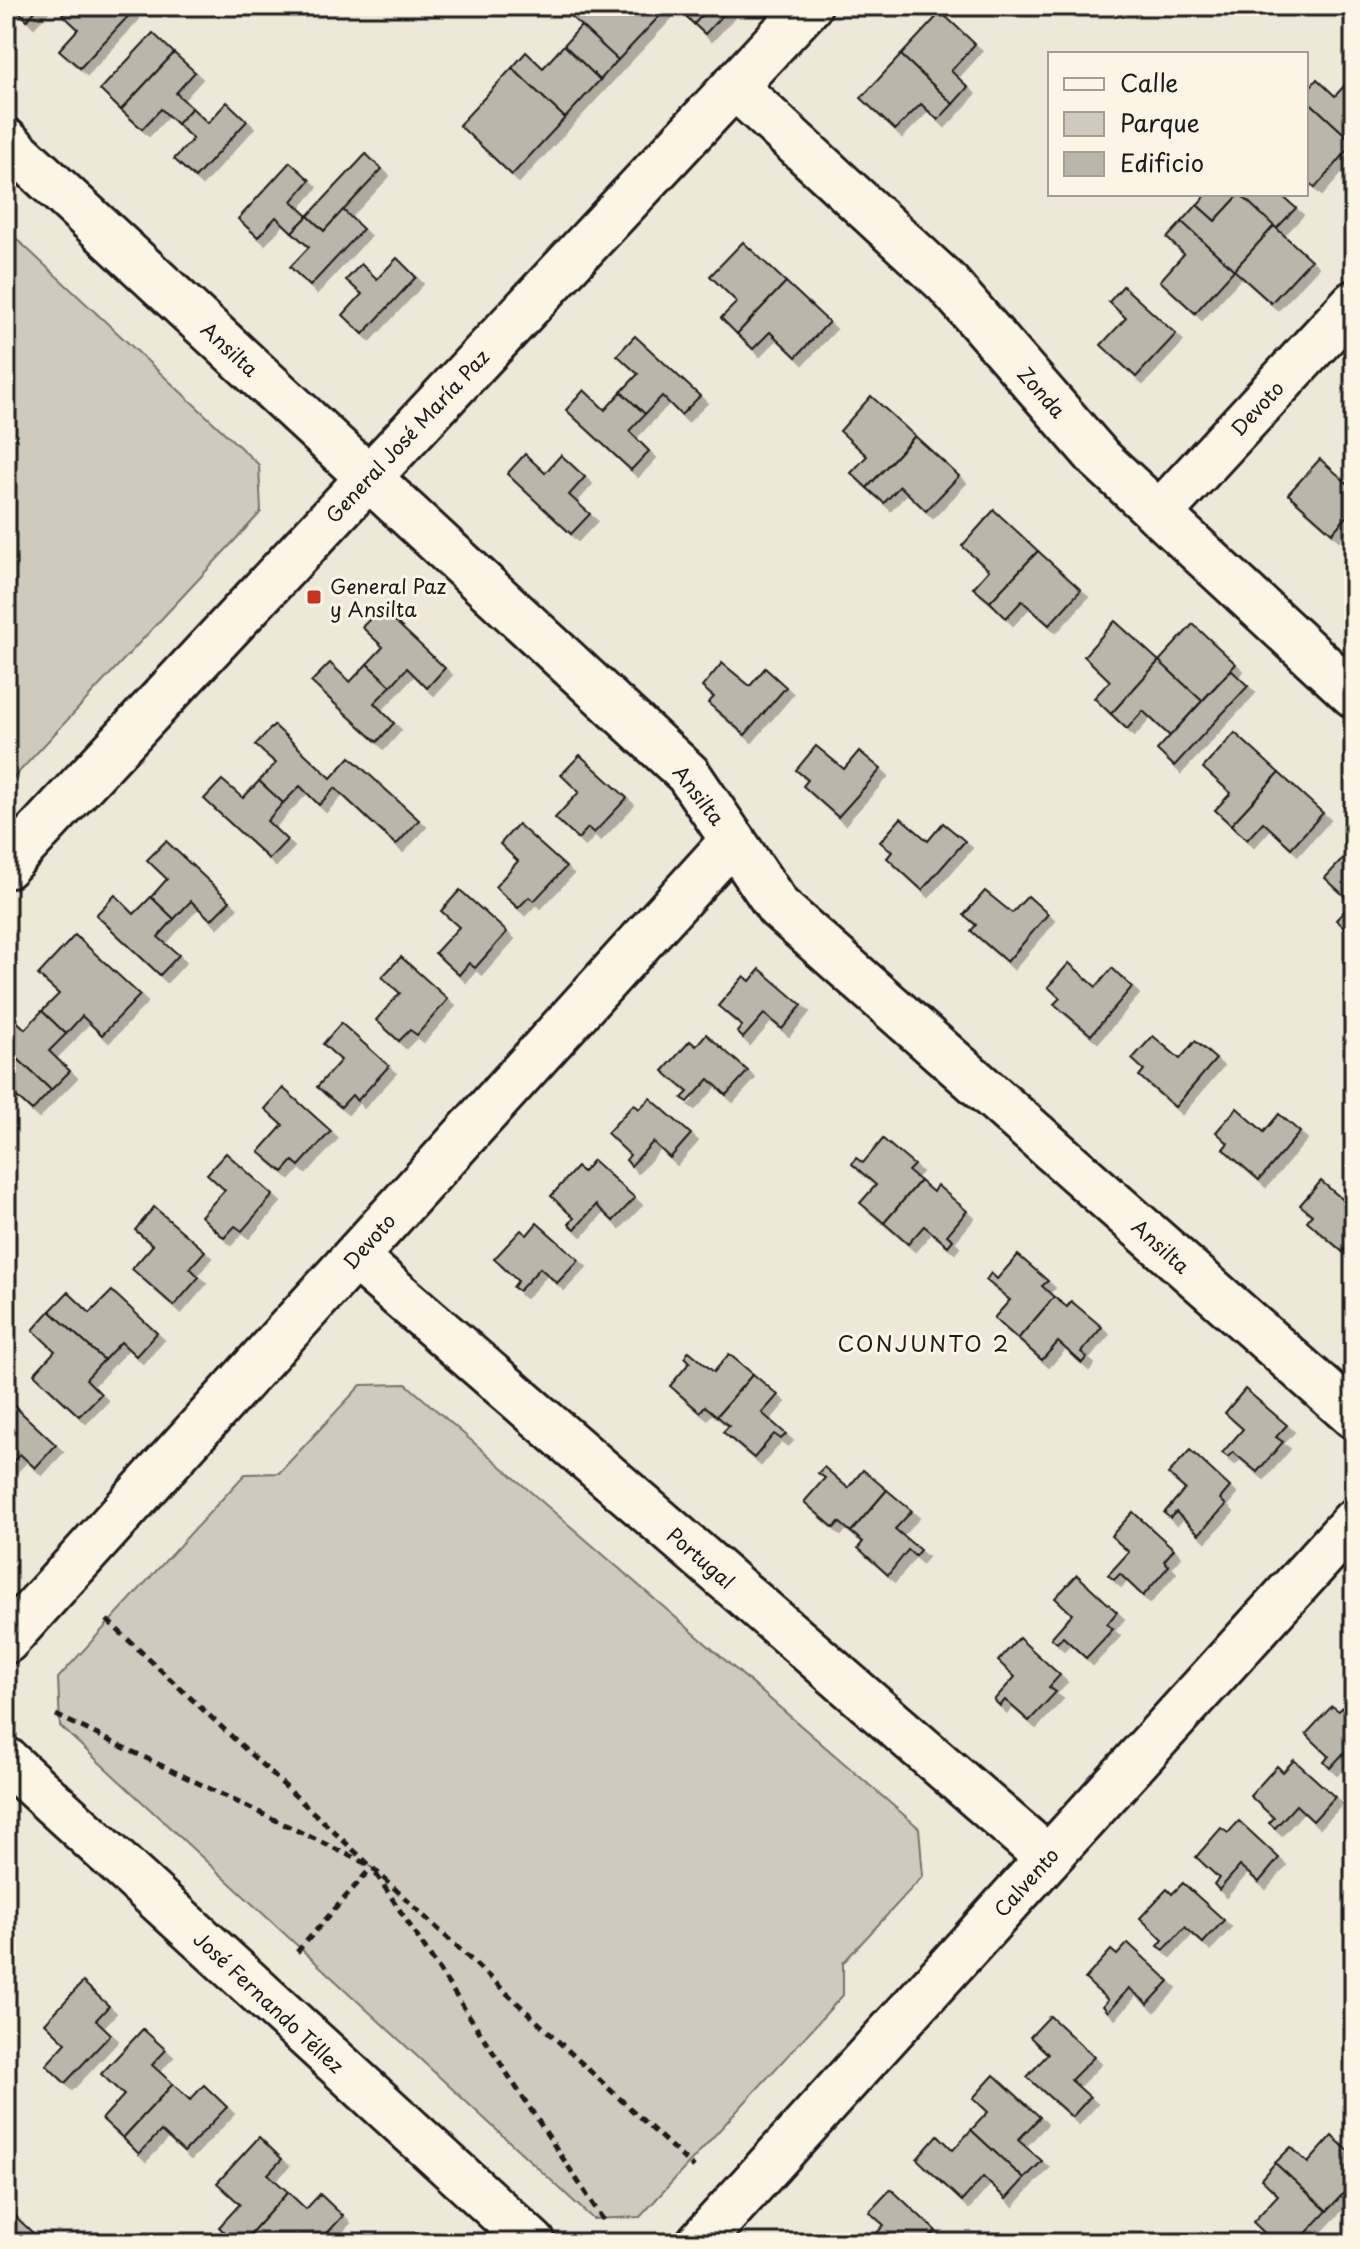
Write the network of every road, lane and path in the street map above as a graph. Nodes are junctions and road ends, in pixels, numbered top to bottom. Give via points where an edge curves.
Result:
1 (809, 6) edge
2 (734, 86) junction
3 (6, 141) edge
4 (1354, 303) edge
5 (368, 478) junction
6 (1159, 514) junction
7 (1354, 695) edge
8 (733, 840) junction
9 (6, 866) edge
10 (355, 1257) junction
11 (1354, 1416) edge
12 (1354, 1521) edge
13 (107, 1620) dead end
14 (6, 1641) edge
15 (56, 1715) dead end
16 (6, 1760) edge
17 (1048, 1858) junction
18 (372, 1867) junction
19 (297, 1952) dead end
20 (694, 2168) dead end
21 (606, 2224) dead end
22 (533, 2243) edge
23 (699, 2243) edge

1 - 2 street, General José María Paz
2 - 5 street, General José María Paz
2 - 6 street, Zonda via 947,283 1100,459
3 - 5 street, Ansilta
4 - 6 street, Devoto
5 - 8 street, Ansilta via 688,774
5 - 9 street, General José María Paz
6 - 7 street, Zonda
8 - 10 street, Devoto
8 - 11 street, Ansilta via 778,907
10 - 14 street, Devoto
10 - 17 street, Portugal
12 - 17 street, Calvento
13 - 18 path
15 - 18 path
16 - 22 street, José Fernando Téllez
17 - 23 street, Calvento
18 - 19 path
18 - 20 path
18 - 21 path

